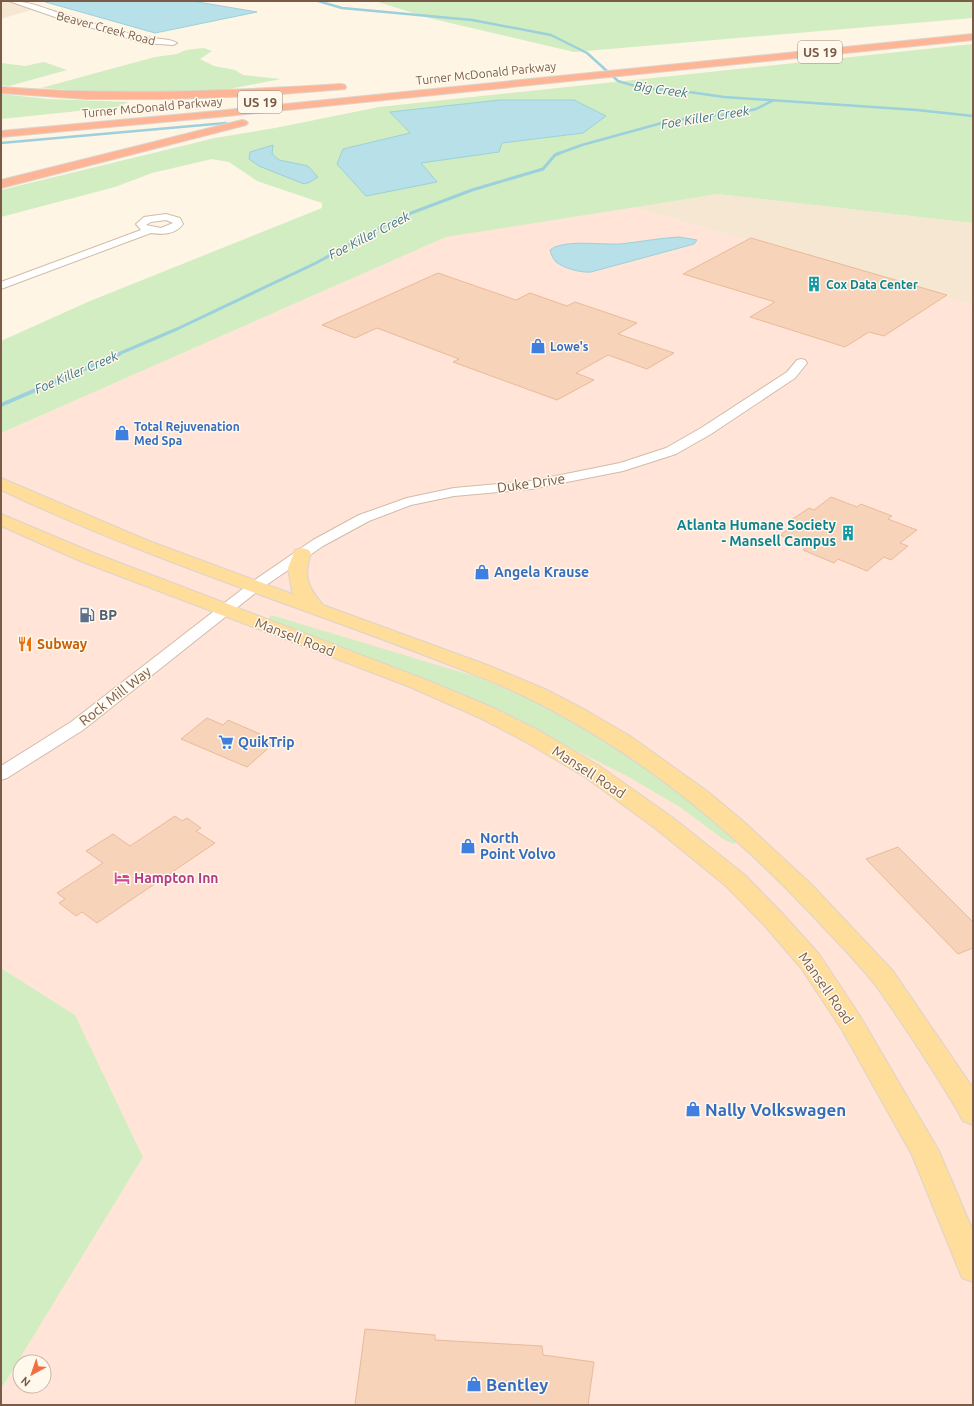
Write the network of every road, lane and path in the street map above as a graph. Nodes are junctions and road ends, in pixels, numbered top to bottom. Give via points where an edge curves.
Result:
1 (13, 1) edge
2 (4, 2) edge
3 (40, 9) junction
4 (973, 30) edge
5 (973, 37) edge
6 (173, 43) dead end
7 (518, 76) junction
8 (447, 80) dead end
9 (354, 86) dead end
10 (470, 88) junction
11 (1, 90) edge
12 (1, 126) edge
13 (1, 134) edge
14 (1, 184) edge
15 (1, 279) edge
16 (1, 286) edge
17 (800, 363) dead end
18 (1, 483) edge
19 (1, 519) edge
20 (302, 554) junction
21 (254, 587) junction
22 (316, 609) junction
23 (223, 610) junction
24 (1, 774) edge
25 (973, 1113) edge
26 (973, 1268) edge

1 - 3 street, Beaver Creek Road
2 - 3 street, Beaver Creek Road
3 - 6 street, Beaver Creek Road via 147,41
4 - 7 highway, Turner McDonald Parkway / US 19
5 - 10 highway, Turner McDonald Parkway / US 19
7 - 8 highway
7 - 12 highway, Turner McDonald Parkway / US 19
9 - 11 highway via 168,97
10 - 13 highway, Turner McDonald Parkway / US 19
10 - 14 highway via 251,121
15 - 16 street via 146,229
17 - 20 street, Duke Drive via 791,375 706,431 671,450 623,467 582,476 531,485 454,492 407,502 364,518
18 - 21 main road via 132,542
19 - 23 main road, Mansell Road via 87,557
20 - 21 street, Duke Drive
20 - 22 main road via 297,568 302,592
21 - 22 main road
21 - 23 street, Rock Mill Way
22 - 25 main road via 451,657 539,694 624,743 668,774 772,860 884,978
23 - 24 street, Rock Mill Way via 77,726
23 - 26 main road, Mansell Road via 487,712 593,772 664,823 736,881 810,961 851,1024 925,1151

